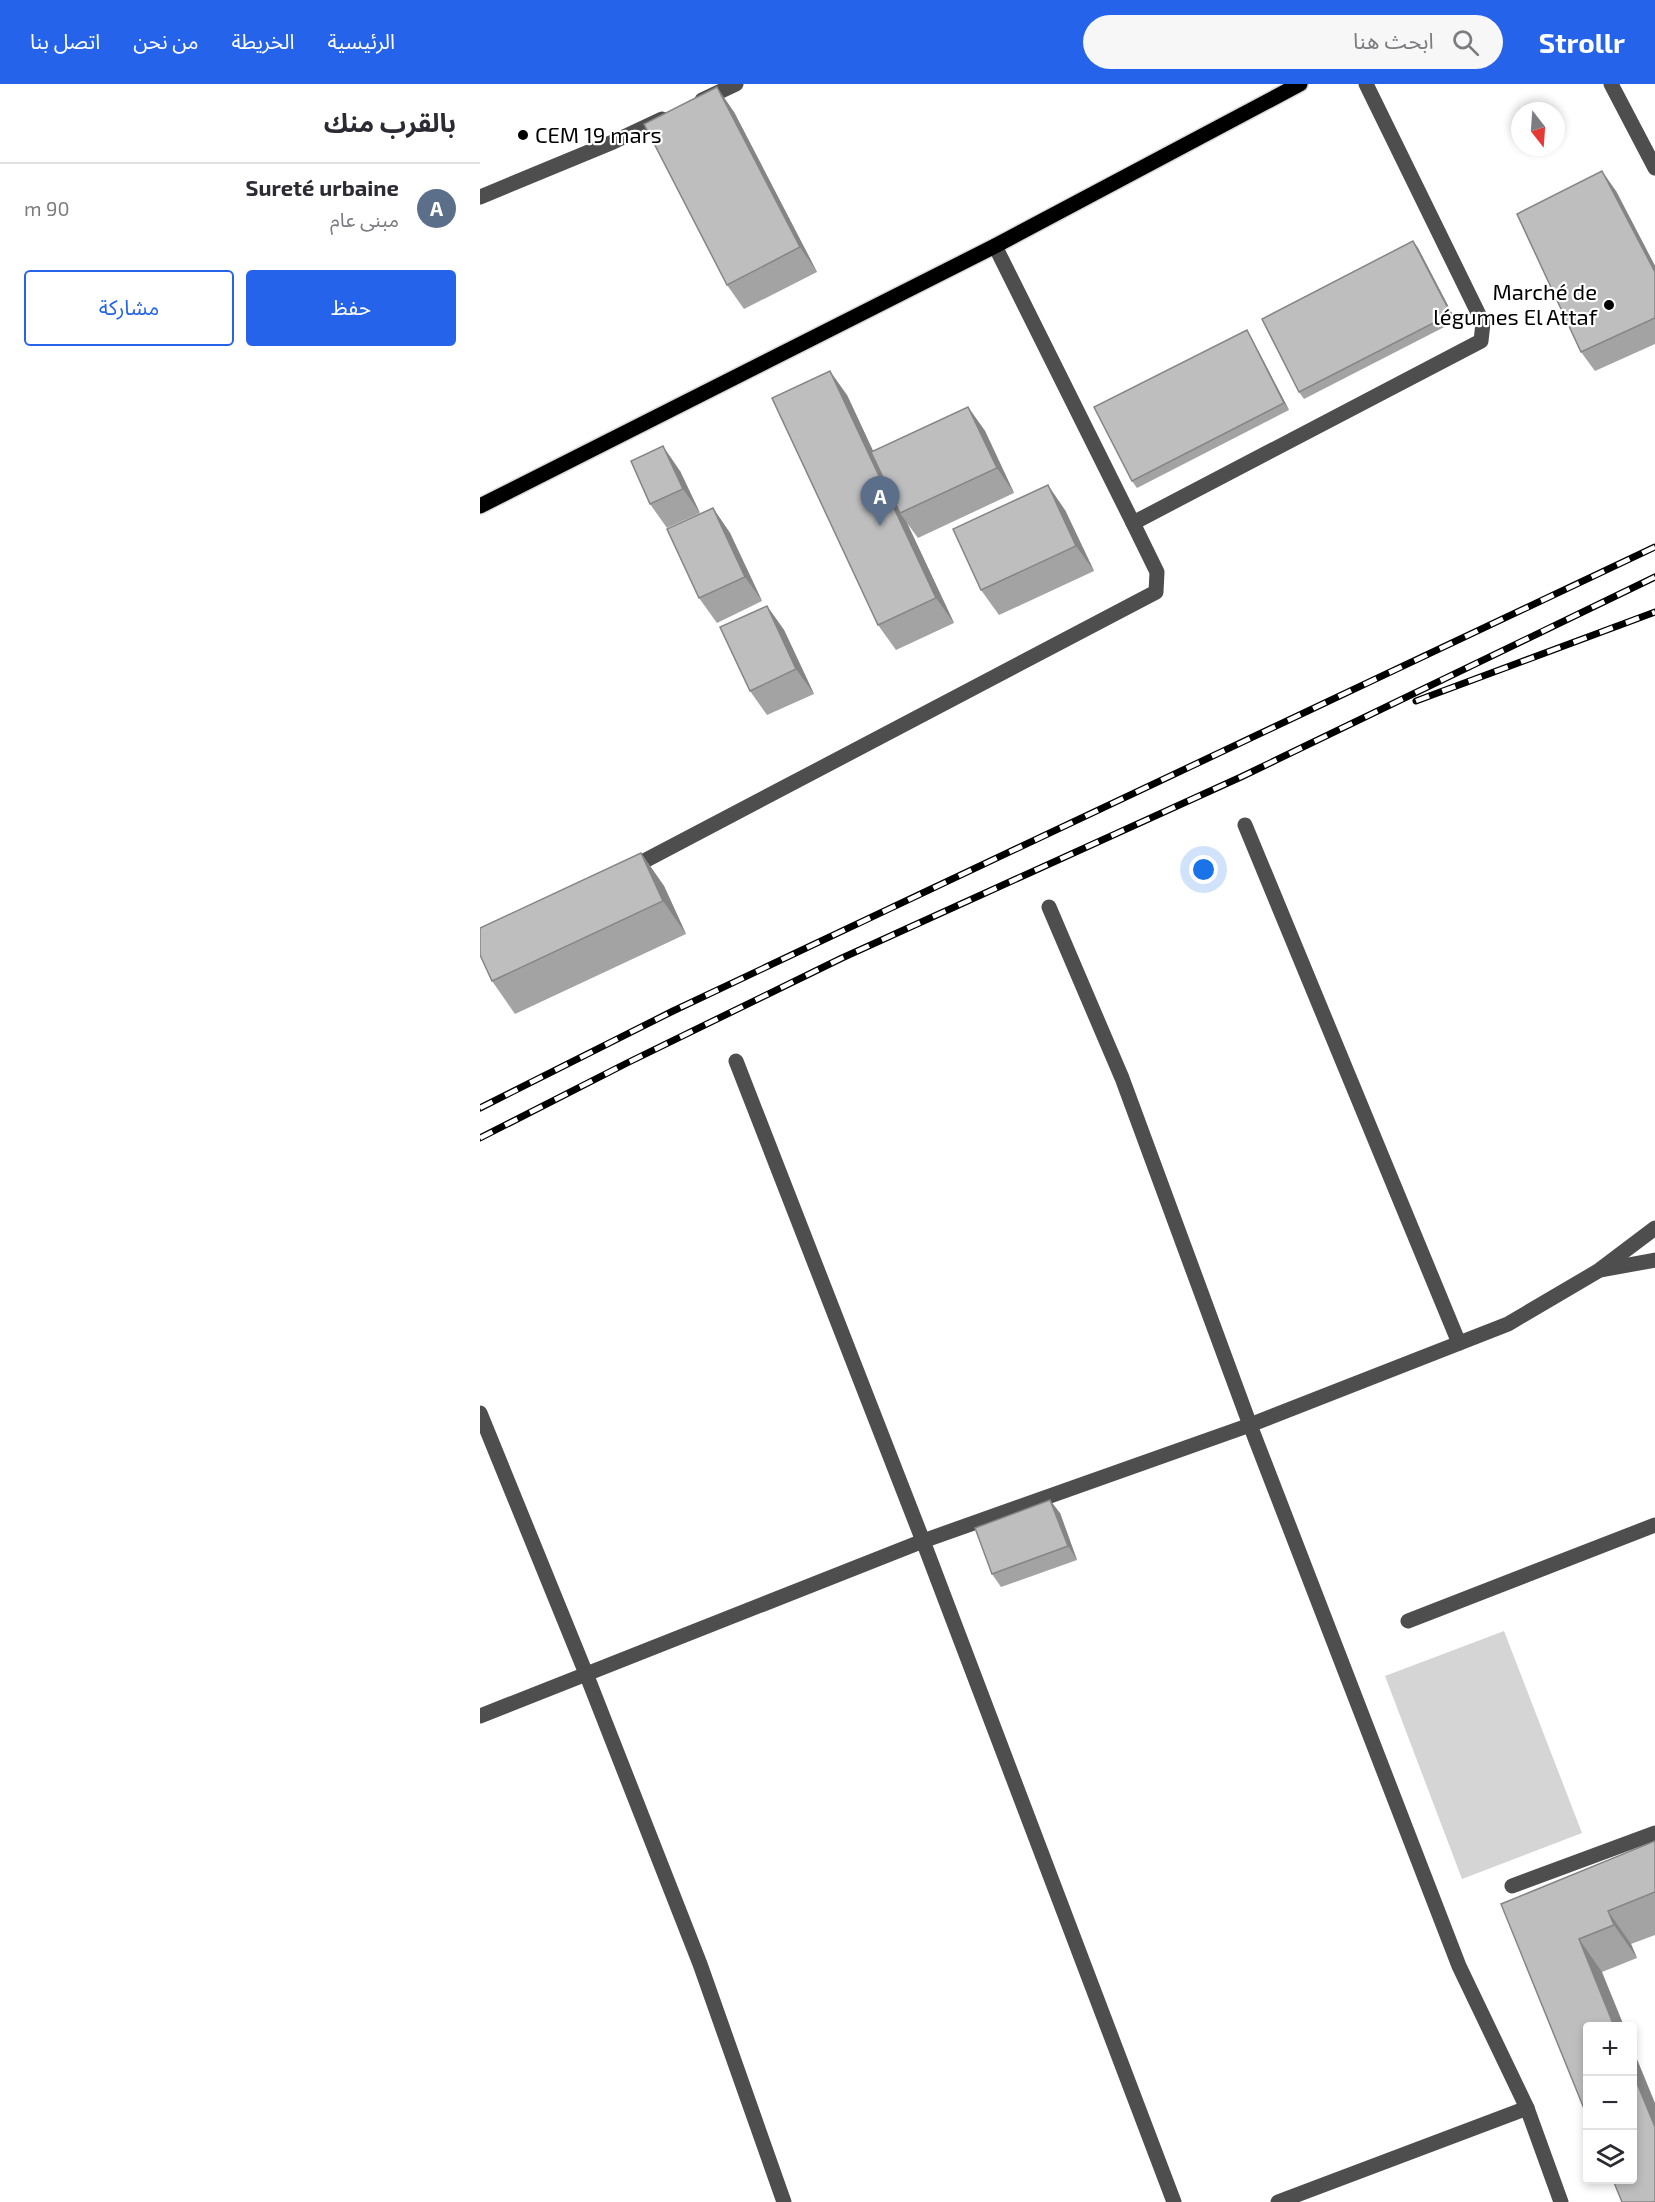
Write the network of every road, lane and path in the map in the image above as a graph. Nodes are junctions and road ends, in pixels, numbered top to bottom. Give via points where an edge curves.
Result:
1 (736, 84) edge
2 (1300, 84) edge
3 (1366, 84) edge
4 (1611, 84) edge
5 (1655, 168) edge
6 (480, 197) edge
7 (995, 246) junction
8 (480, 506) edge
9 (1133, 523) junction
10 (1245, 825) dead end
11 (619, 874) edge
12 (1049, 907) dead end
13 (736, 1061) dead end
14 (1655, 1228) edge
15 (1655, 1260) edge
16 (1598, 1271) junction
17 (1459, 1343) junction
18 (480, 1413) edge
19 (1250, 1425) junction
20 (1655, 1525) edge
21 (923, 1541) junction
22 (1408, 1621) dead end
23 (587, 1676) junction
24 (480, 1716) edge
25 (1655, 1833) edge
26 (1512, 1887) dead end
27 (1527, 2108) junction
28 (784, 2202) edge
29 (1174, 2202) edge
30 (1278, 2202) edge
31 (1561, 2202) edge

1 - 6 street via 613,142
2 - 7 main road
3 - 9 street via 1483,322 1481,341
4 - 5 street
7 - 8 main road
7 - 9 street
9 - 11 street via 1157,572 1156,592
10 - 17 street
12 - 19 street via 1122,1078
13 - 21 street
14 - 16 street
15 - 16 street
16 - 17 street via 1508,1324
17 - 19 street
18 - 23 street
19 - 21 street
19 - 27 street via 1459,1965
20 - 22 street
21 - 23 street
21 - 29 street
23 - 24 street
23 - 28 street via 700,1964
25 - 26 street
27 - 30 street
27 - 31 street

